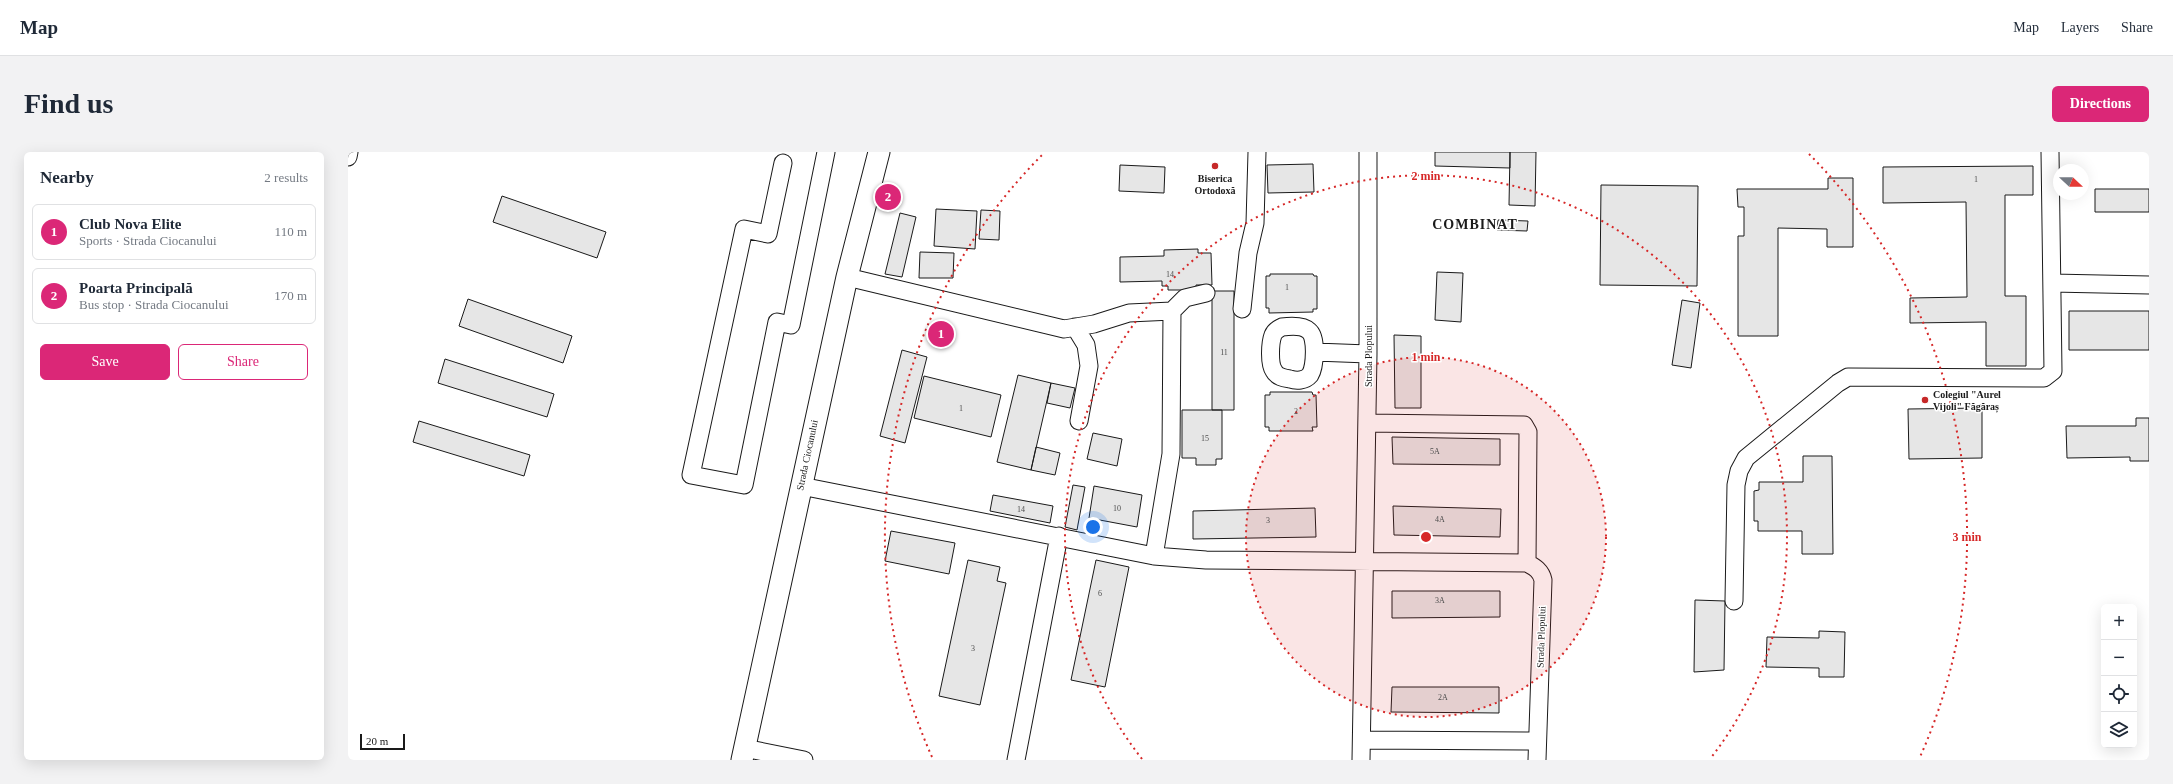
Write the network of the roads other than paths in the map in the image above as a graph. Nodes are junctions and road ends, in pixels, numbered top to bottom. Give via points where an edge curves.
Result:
1 (348, 152) edge
2 (826, 152) edge
3 (879, 152) edge
4 (1257, 152) edge
5 (1368, 152) edge
6 (2050, 152) edge
7 (348, 157) edge
8 (783, 163) dead end
9 (847, 277) junction
10 (2052, 282) junction
11 (2149, 285) edge
12 (1206, 293) dead end
13 (1242, 309) dead end
14 (1172, 311) junction
15 (1075, 327) junction
16 (1315, 352) dead end
17 (1368, 354) junction
18 (1079, 421) dead end
19 (1367, 423) junction
20 (801, 486) junction
21 (1059, 536) junction
22 (1154, 556) junction
23 (1365, 561) junction
24 (1526, 563) junction
25 (1734, 600) dead end
26 (1362, 740) junction
27 (1537, 741) junction
28 (743, 754) edge
29 (804, 760) edge
30 (1016, 760) edge
31 (1361, 760) edge
32 (1537, 760) edge

1 - 7 street
2 - 8 street via 791,325 777,322 744,485 692,476 744,229 768,234
3 - 9 main road, Strada Ciocanului
4 - 13 street via 1255,223 1248,253
5 - 17 street, Strada Plopului
6 - 10 street
9 - 15 street via 1064,329
9 - 20 main road, Strada Ciocanului
10 - 11 street
10 - 25 street via 2053,371 2044,378 1848,377 1746,458 1739,471 1736,485
12 - 14 street via 1185,298
14 - 15 street via 1129,313
14 - 22 street via 1171,454
15 - 18 street via 1086,345 1089,366
16 - 17 street
17 - 19 street, Strada Plopului
19 - 23 street, Strada Plopului
19 - 24 street via 1524,425 1528,432
20 - 21 street
20 - 28 main road, Strada Ciocanului
21 - 22 street
21 - 30 street
22 - 23 street via 1206,560
23 - 24 street
23 - 26 street, Strada Plopului
24 - 27 street, Strada Plopului via 1536,568 1542,574 1543,580
26 - 27 street
26 - 31 street, Strada Plopului
27 - 32 street, Strada Plopului
28 - 29 street

